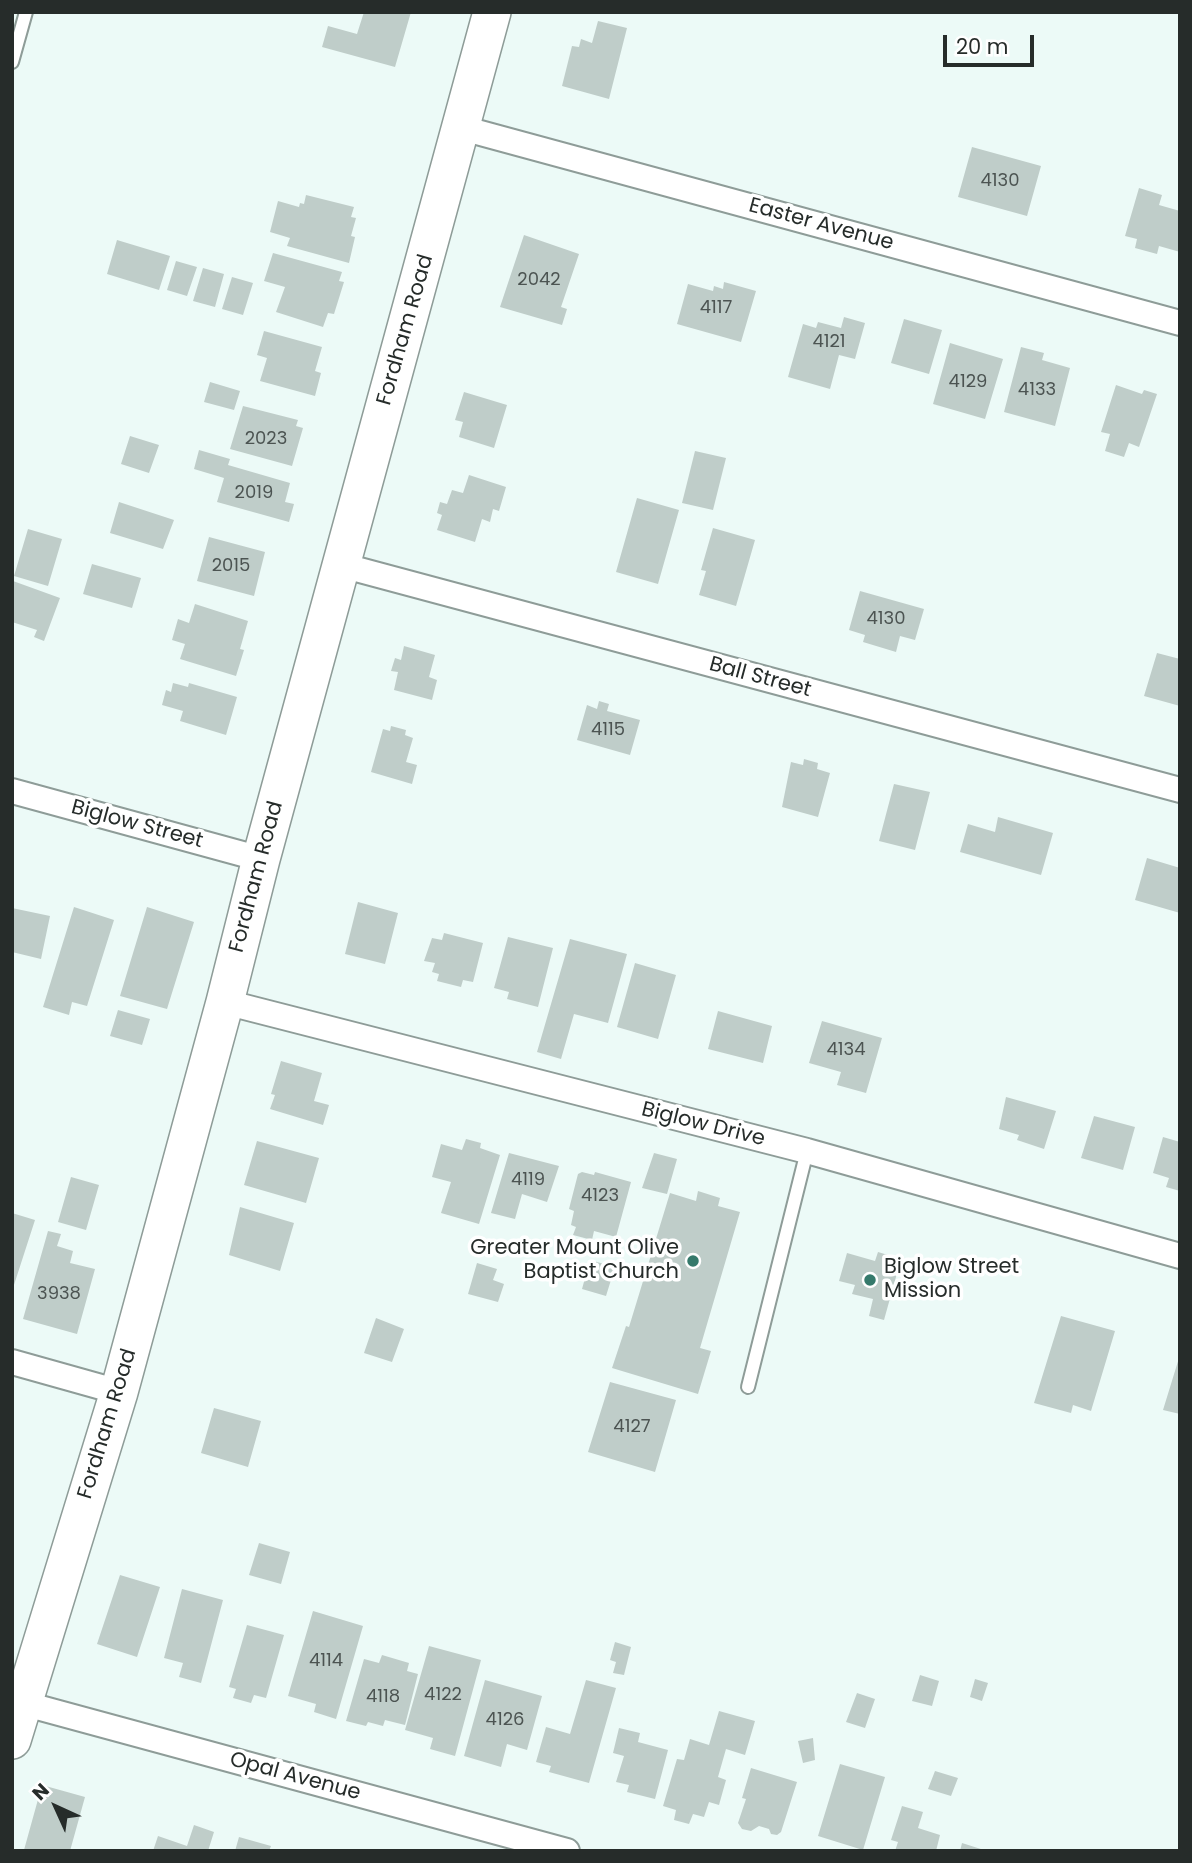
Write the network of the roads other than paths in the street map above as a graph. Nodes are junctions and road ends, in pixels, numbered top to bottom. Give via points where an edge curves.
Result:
1 (26, 12) edge
2 (492, 12) edge
3 (12, 62) edge
4 (462, 128) junction
5 (1180, 323) edge
6 (341, 565) junction
7 (1180, 790) edge
8 (12, 791) edge
9 (261, 859) junction
10 (225, 1002) junction
11 (807, 1151) junction
12 (1180, 1256) edge
13 (12, 1362) edge
14 (748, 1387) dead end
15 (119, 1392) junction
16 (22, 1703) junction
17 (12, 1740) edge
18 (567, 1851) edge

1 - 3 lane
2 - 4 street, Fordham Road
4 - 5 street, Easter Avenue
4 - 6 street, Fordham Road
6 - 7 street, Ball Street
6 - 9 street, Fordham Road
8 - 9 street, Biglow Street
9 - 10 street, Fordham Road
10 - 11 street, Biglow Drive
10 - 15 street, Fordham Road
11 - 12 street, Biglow Drive
11 - 14 lane
13 - 15 street
15 - 16 street, Fordham Road
16 - 17 street, Fordham Road
16 - 18 street, Opal Avenue

